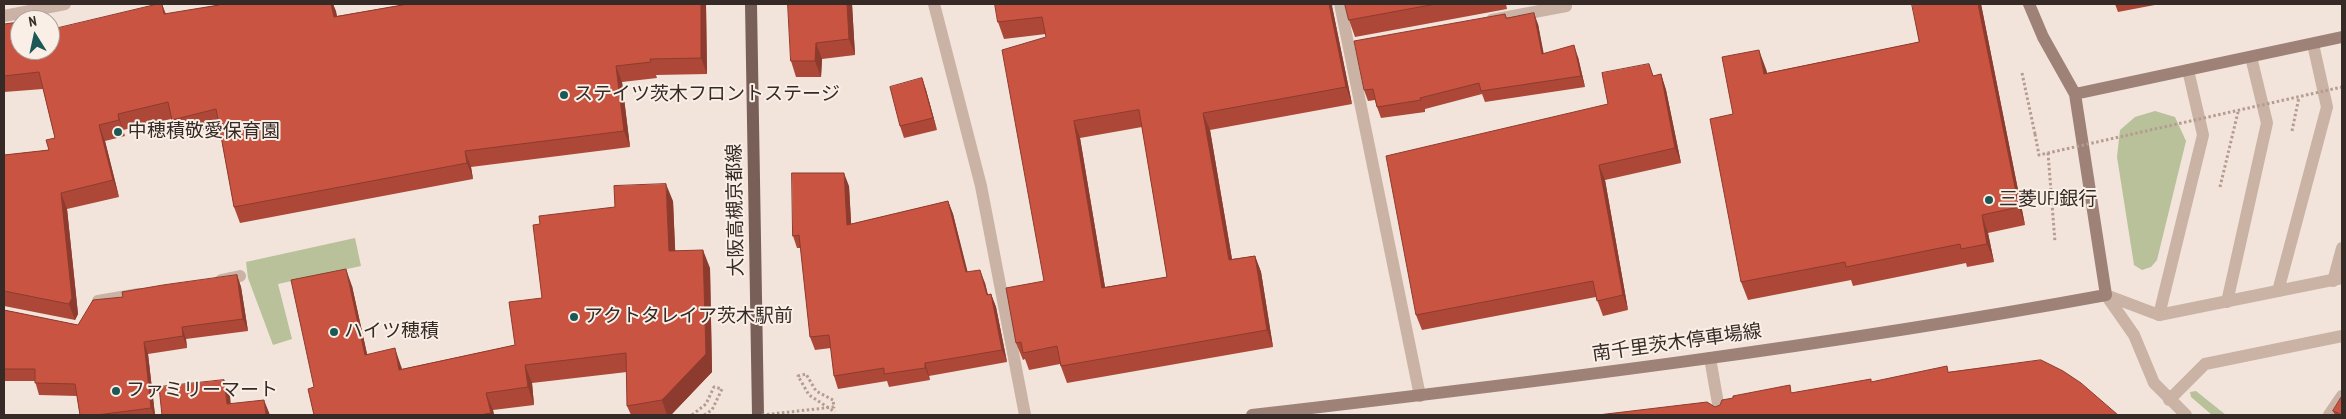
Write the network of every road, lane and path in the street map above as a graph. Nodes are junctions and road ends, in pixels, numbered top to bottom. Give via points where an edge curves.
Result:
1 (66, 4) edge
2 (751, 4) edge
3 (934, 4) edge
4 (1340, 4) edge
5 (1566, 4) edge
6 (2029, 4) edge
7 (4, 16) edge
8 (1481, 22) edge
9 (2342, 37) edge
10 (2313, 44) junction
11 (2250, 57) junction
12 (2188, 70) junction
13 (2022, 73) dead end
14 (2342, 87) edge
15 (2075, 94) junction
16 (2299, 97) junction
17 (2239, 110) junction
18 (2295, 117) dead end
19 (2048, 153) junction
20 (2220, 186) dead end
21 (2054, 242) dead end
22 (2342, 248) edge
23 (240, 276) dead end
24 (2338, 280) edge
25 (211, 281) edge
26 (2278, 291) junction
27 (152, 292) edge
28 (2106, 295) junction
29 (2227, 302) junction
30 (90, 308) edge
31 (2159, 315) junction
32 (2342, 336) edge
33 (1710, 358) junction
34 (1420, 396) junction
35 (2342, 396) edge
36 (2168, 400) junction
37 (835, 412) dead end
38 (692, 415) edge
39 (704, 415) edge
40 (760, 415) edge
41 (1024, 415) edge
42 (1252, 415) edge
43 (1720, 415) edge
44 (2186, 415) edge
45 (2329, 415) edge

1 - 7 street
2 - 40 main road, 大阪高槻京都線
3 - 41 street via 981,186
4 - 34 street via 1354,45
5 - 8 street
6 - 15 main road via 2043,37
9 - 10 main road
10 - 11 main road
10 - 26 street via 2327,107
11 - 12 main road
11 - 29 street via 2267,123
12 - 15 main road
12 - 31 street via 2203,135
13 - 19 path, bridge via 2039,155
14 - 16 path, bridge
15 - 28 main road
16 - 17 path, bridge
16 - 18 path
17 - 19 path, bridge
17 - 20 path
19 - 21 path
22 - 24 street
23 - 25 street
24 - 26 street
26 - 29 street
27 - 30 street via 93,302
28 - 31 street
28 - 33 main road, 南千里茨木停車場線
28 - 36 street via 2134,335 2154,383
29 - 31 street
32 - 36 street via 2205,364
33 - 34 main road, 南千里茨木停車場線
33 - 43 street
34 - 42 main road, 南千里茨木停車場線
35 - 45 street
36 - 44 street
37 - 40 path, bridge via 828,408 822,404 809,395 798,376 806,374 816,391 832,400 834,407 825,408
38 - 39 path via 706,404 714,387 722,389 712,410

